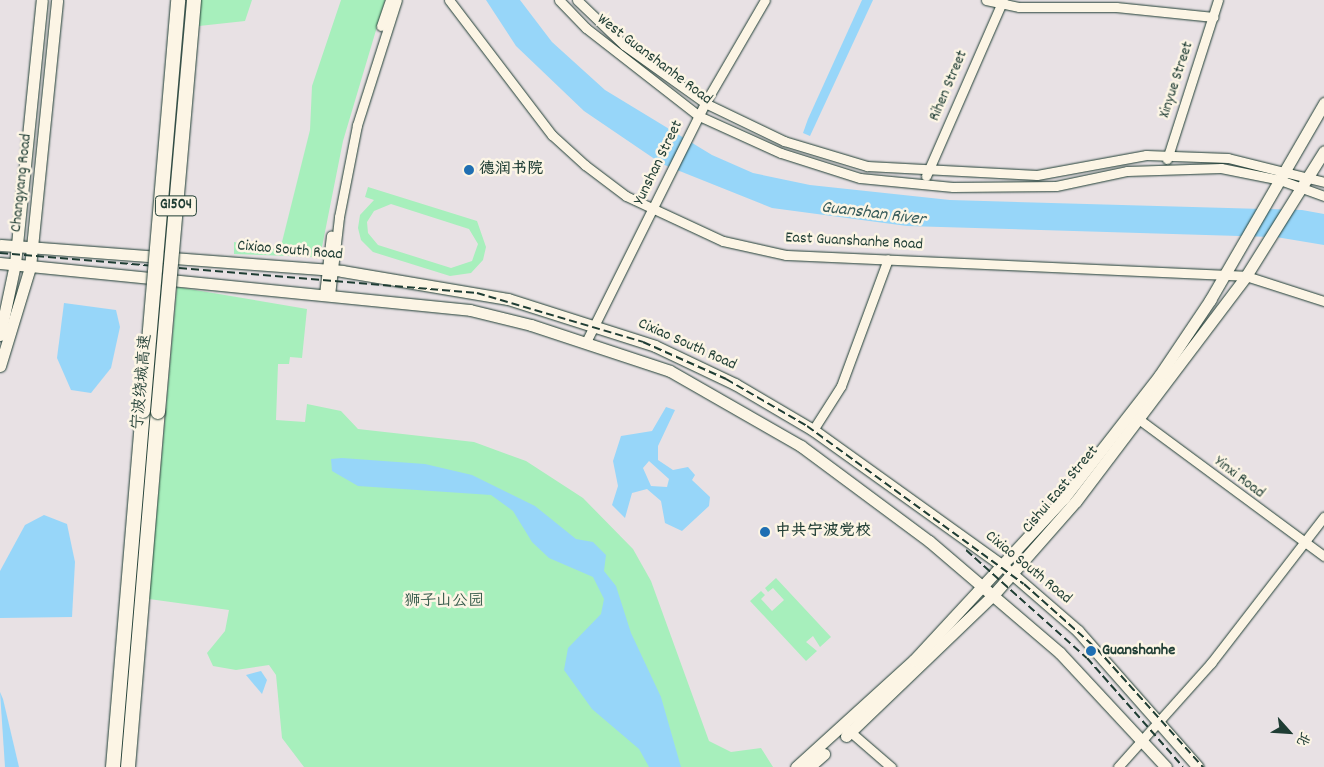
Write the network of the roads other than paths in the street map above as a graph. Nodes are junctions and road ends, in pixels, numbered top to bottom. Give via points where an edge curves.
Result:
1 (42, 0) edge
2 (57, 0) edge
3 (178, 0) edge
4 (194, 0) edge
5 (390, 0) edge
6 (396, 0) edge
7 (449, 0) edge
8 (559, 0) edge
9 (765, 0) edge
10 (986, 0) edge
11 (1218, 0) edge
12 (580, 1) edge
13 (1002, 2) edge
14 (1213, 17) junction
15 (1324, 102) edge
16 (705, 103) junction
17 (699, 116) junction
18 (1324, 151) edge
19 (1168, 156) junction
20 (1286, 169) junction
21 (1163, 170) junction
22 (928, 172) junction
23 (1310, 176) junction
24 (1280, 180) junction
25 (1324, 182) edge
26 (922, 184) junction
27 (1304, 188) junction
28 (1324, 196) edge
29 (654, 209) junction
30 (0, 245) edge
31 (16, 246) junction
32 (32, 247) junction
33 (888, 259) junction
34 (0, 263) edge
35 (15, 264) junction
36 (30, 267) junction
37 (329, 270) junction
38 (1224, 275) junction
39 (1246, 276) junction
40 (327, 294) junction
41 (1324, 301) edge
42 (594, 326) junction
43 (0, 335) edge
44 (586, 342) junction
45 (0, 366) edge
46 (1140, 420) junction
47 (813, 430) junction
48 (1324, 518) edge
49 (1304, 544) junction
50 (1324, 556) edge
51 (1003, 566) junction
52 (1012, 574) junction
53 (984, 586) junction
54 (994, 594) junction
55 (1159, 721) junction
56 (848, 730) junction
57 (1143, 739) junction
58 (113, 767) edge
59 (128, 767) edge
60 (796, 767) edge
61 (809, 767) edge
62 (891, 767) edge
63 (1118, 767) edge
64 (1166, 767) edge
65 (1198, 767) edge

1 - 31 main road, Changyang Road
2 - 32 main road, Changyang Road
3 - 58 highway, 宁波绕城高速 / G1504, bridge
4 - 59 highway, 宁波绕城高速 / G1504, bridge
5 - 37 street via 350,130
6 - 37 street via 357,125
7 - 29 street, East Guanshanhe Road via 552,135 620,191
8 - 17 street, West Guanshanhe Road via 586,28
9 - 16 street, Yunshan Street
10 - 13 street
11 - 14 street, Xinyue Street
12 - 16 street, West Guanshanhe Road via 624,45
13 - 14 street via 1116,6
13 - 22 street, Rihen Street
14 - 19 street, Xinyue Street
15 - 20 main road, Cishui East Street
16 - 17 street, Yunshan Street
16 - 22 street, West Guanshanhe Road via 784,141 831,156 867,166
17 - 26 street, West Guanshanhe Road via 781,153 860,178
17 - 29 street, Yunshan Street
18 - 23 main road, Cishui East Street
19 - 20 street, West Guanshanhe Road via 1228,158
19 - 21 street, Xinyue Street
19 - 22 street, West Guanshanhe Road via 1146,155 1037,176
20 - 23 street, West Guanshanhe Road
20 - 24 main road, Cishui East Street
21 - 24 street, West Guanshanhe Road via 1221,168
21 - 26 street, West Guanshanhe Road via 1127,171 1056,186
22 - 26 street, Rihen Street
23 - 25 street, West Guanshanhe Road
23 - 27 main road, Cishui East Street
24 - 27 street, West Guanshanhe Road
24 - 38 main road, Cishui East Street
27 - 28 street, West Guanshanhe Road
27 - 39 main road, Cishui East Street
29 - 33 street, East Guanshanhe Road via 723,241 786,255
29 - 42 street, Yunshan Street
30 - 31 main road, Cixiao South Road
31 - 32 main road, Cixiao South Road
31 - 35 main road, Changyang Road
32 - 36 main road, Changyang Road
32 - 37 main road, Cixiao South Road
33 - 38 street, East Guanshanhe Road
33 - 47 street via 841,386
34 - 35 main road, Cixiao South Road
35 - 36 main road, Cixiao South Road
35 - 43 main road, Changyang Road
36 - 40 main road, Cixiao South Road
36 - 45 main road, Changyang Road
37 - 40 street
37 - 42 main road, Cixiao South Road via 508,299
38 - 39 street, East Guanshanhe Road
38 - 51 main road, Cishui East Street via 1159,376 1064,498
39 - 41 street, East Guanshanhe Road
39 - 46 main road, Cishui East Street
40 - 44 main road, Cixiao South Road via 470,310
42 - 44 street, Yunshan Street
42 - 47 main road, Cixiao South Road via 655,346 735,384
44 - 53 main road, Cixiao South Road via 670,371 770,427 929,540
46 - 49 street, Yinxi Road
46 - 52 main road, Cishui East Street
47 - 51 main road, Cixiao South Road
48 - 49 street
49 - 50 street, Yinxi Road
49 - 55 street
51 - 52 main road, Cixiao South Road
51 - 53 main road, Cishui East Street
52 - 54 main road, Cishui East Street
52 - 55 main road, Cixiao South Road via 1078,631
53 - 54 main road, Cixiao South Road
53 - 56 main road, Cishui East Street
54 - 56 main road, Cishui East Street
54 - 57 main road via 1060,652
55 - 57 street
55 - 65 main road, Cixiao South Road
56 - 60 main road, Cishui East Street
56 - 61 main road, Cishui East Street
56 - 62 street
57 - 63 street
57 - 64 main road

